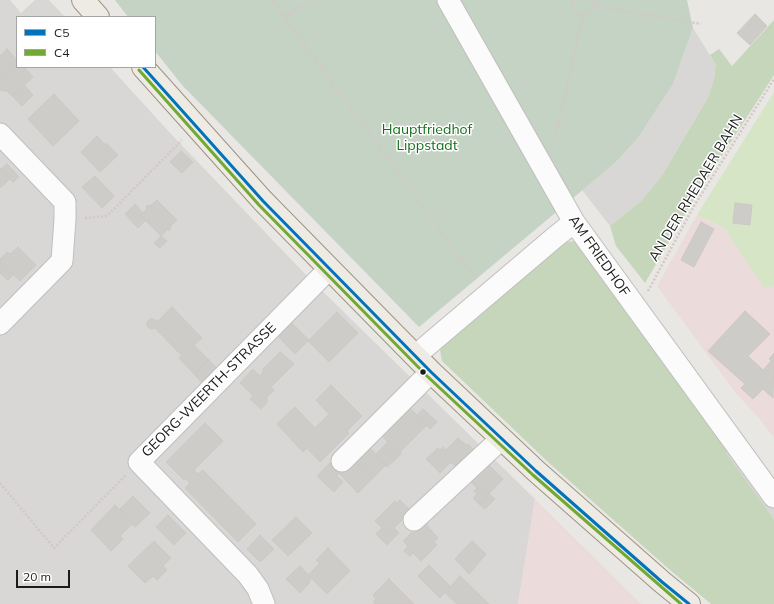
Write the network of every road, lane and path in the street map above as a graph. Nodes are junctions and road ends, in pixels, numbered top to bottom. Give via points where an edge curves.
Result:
1 (83, 0) edge
2 (272, 0) edge
3 (311, 0) edge
4 (448, 0) edge
5 (573, 0) edge
6 (594, 0) edge
7 (594, 6) junction
8 (583, 14) junction
9 (97, 16) edge
10 (284, 16) junction
11 (701, 24) dead end
12 (144, 68) edge
13 (774, 79) edge
14 (196, 126) junction
15 (0, 134) edge
16 (540, 162) junction
17 (65, 219) junction
18 (574, 222) junction
19 (329, 269) junction
20 (488, 294) junction
21 (636, 307) junction
22 (0, 324) edge
23 (416, 356) junction
24 (431, 372) junction
25 (501, 438) junction
26 (342, 461) dead end
27 (139, 462) junction
28 (0, 482) edge
29 (774, 497) edge
30 (414, 520) dead end
31 (264, 604) edge
32 (690, 604) edge

1 - 9 main road
2 - 10 path
3 - 10 path
4 - 16 street, AM FRIEDHOF
5 - 8 path via 576,12
6 - 7 path
7 - 8 path via 590,12
7 - 11 path
8 - 16 path via 551,156
10 - 20 path
12 - 14 main road
13 - 21 path, AN DER RHEDAER BAHN via 694,206 646,294
14 - 17 path via 107,216
14 - 19 main road via 263,201
15 - 17 street via 65,202
16 - 18 street, AM FRIEDHOF
17 - 22 street via 62,261
18 - 20 street
18 - 21 street, AM FRIEDHOF
19 - 23 main road
19 - 27 street, GEORG-WEERTH-STRASSE
20 - 23 street
21 - 29 street, AM FRIEDHOF
23 - 24 main road
24 - 25 main road
24 - 26 street
25 - 30 street
25 - 32 main road
27 - 28 path via 54,548
27 - 31 street, GEORG-WEERTH-STRASSE via 248,575

